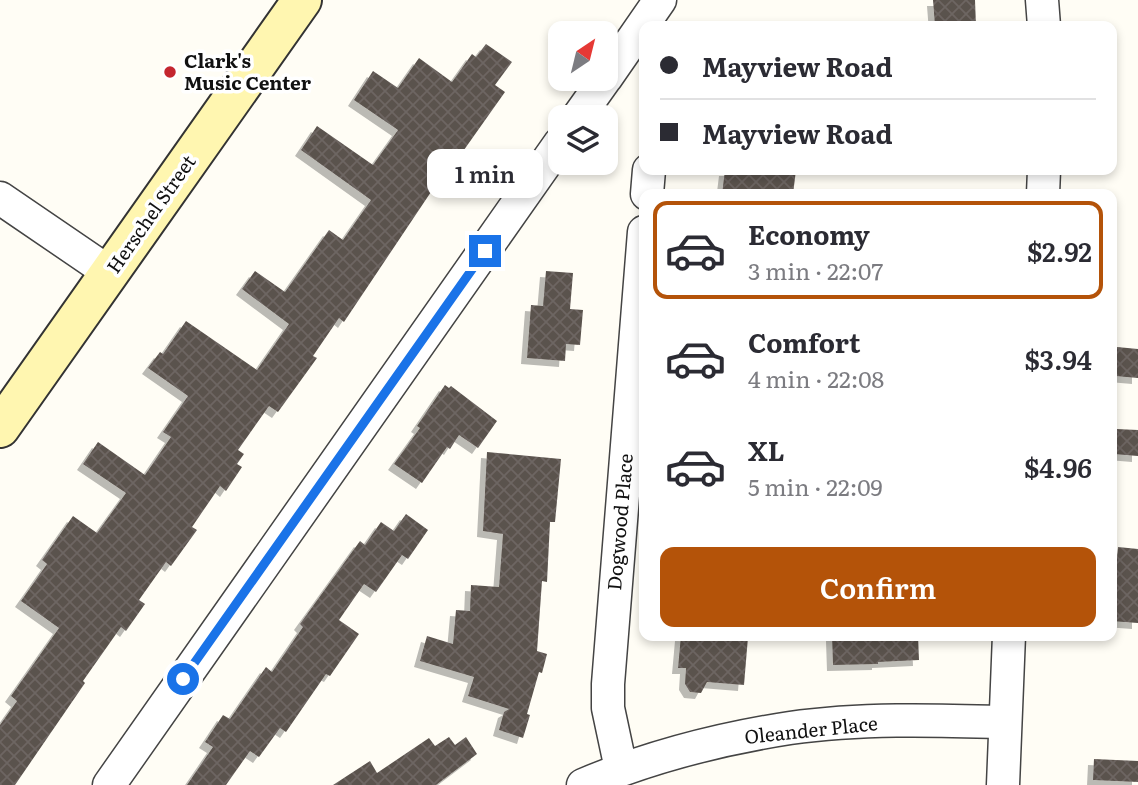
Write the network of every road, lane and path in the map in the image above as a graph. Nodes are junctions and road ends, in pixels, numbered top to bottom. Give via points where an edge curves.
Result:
1 (302, 0) edge
2 (661, 0) edge
3 (1042, 0) edge
4 (646, 21) edge
5 (661, 21) edge
6 (1044, 21) edge
7 (639, 31) edge
8 (618, 60) edge
9 (548, 161) edge
10 (0, 198) edge
11 (110, 273) junction
12 (639, 295) edge
13 (0, 428) edge
14 (1009, 641) edge
15 (1004, 722) junction
16 (621, 769) junction
17 (109, 785) edge
18 (583, 785) edge
19 (1003, 785) edge

1 - 11 main road, Herschel Street
2 - 4 street
2 - 5 street
3 - 6 street
7 - 8 street
9 - 17 street
10 - 11 street
11 - 13 main road, Herschel Street
12 - 16 street, Dogwood Place via 608,684 608,708
14 - 15 street
15 - 16 street, Oleander Place via 890,721 791,728 710,743
15 - 19 street
16 - 18 street, Oleander Place

